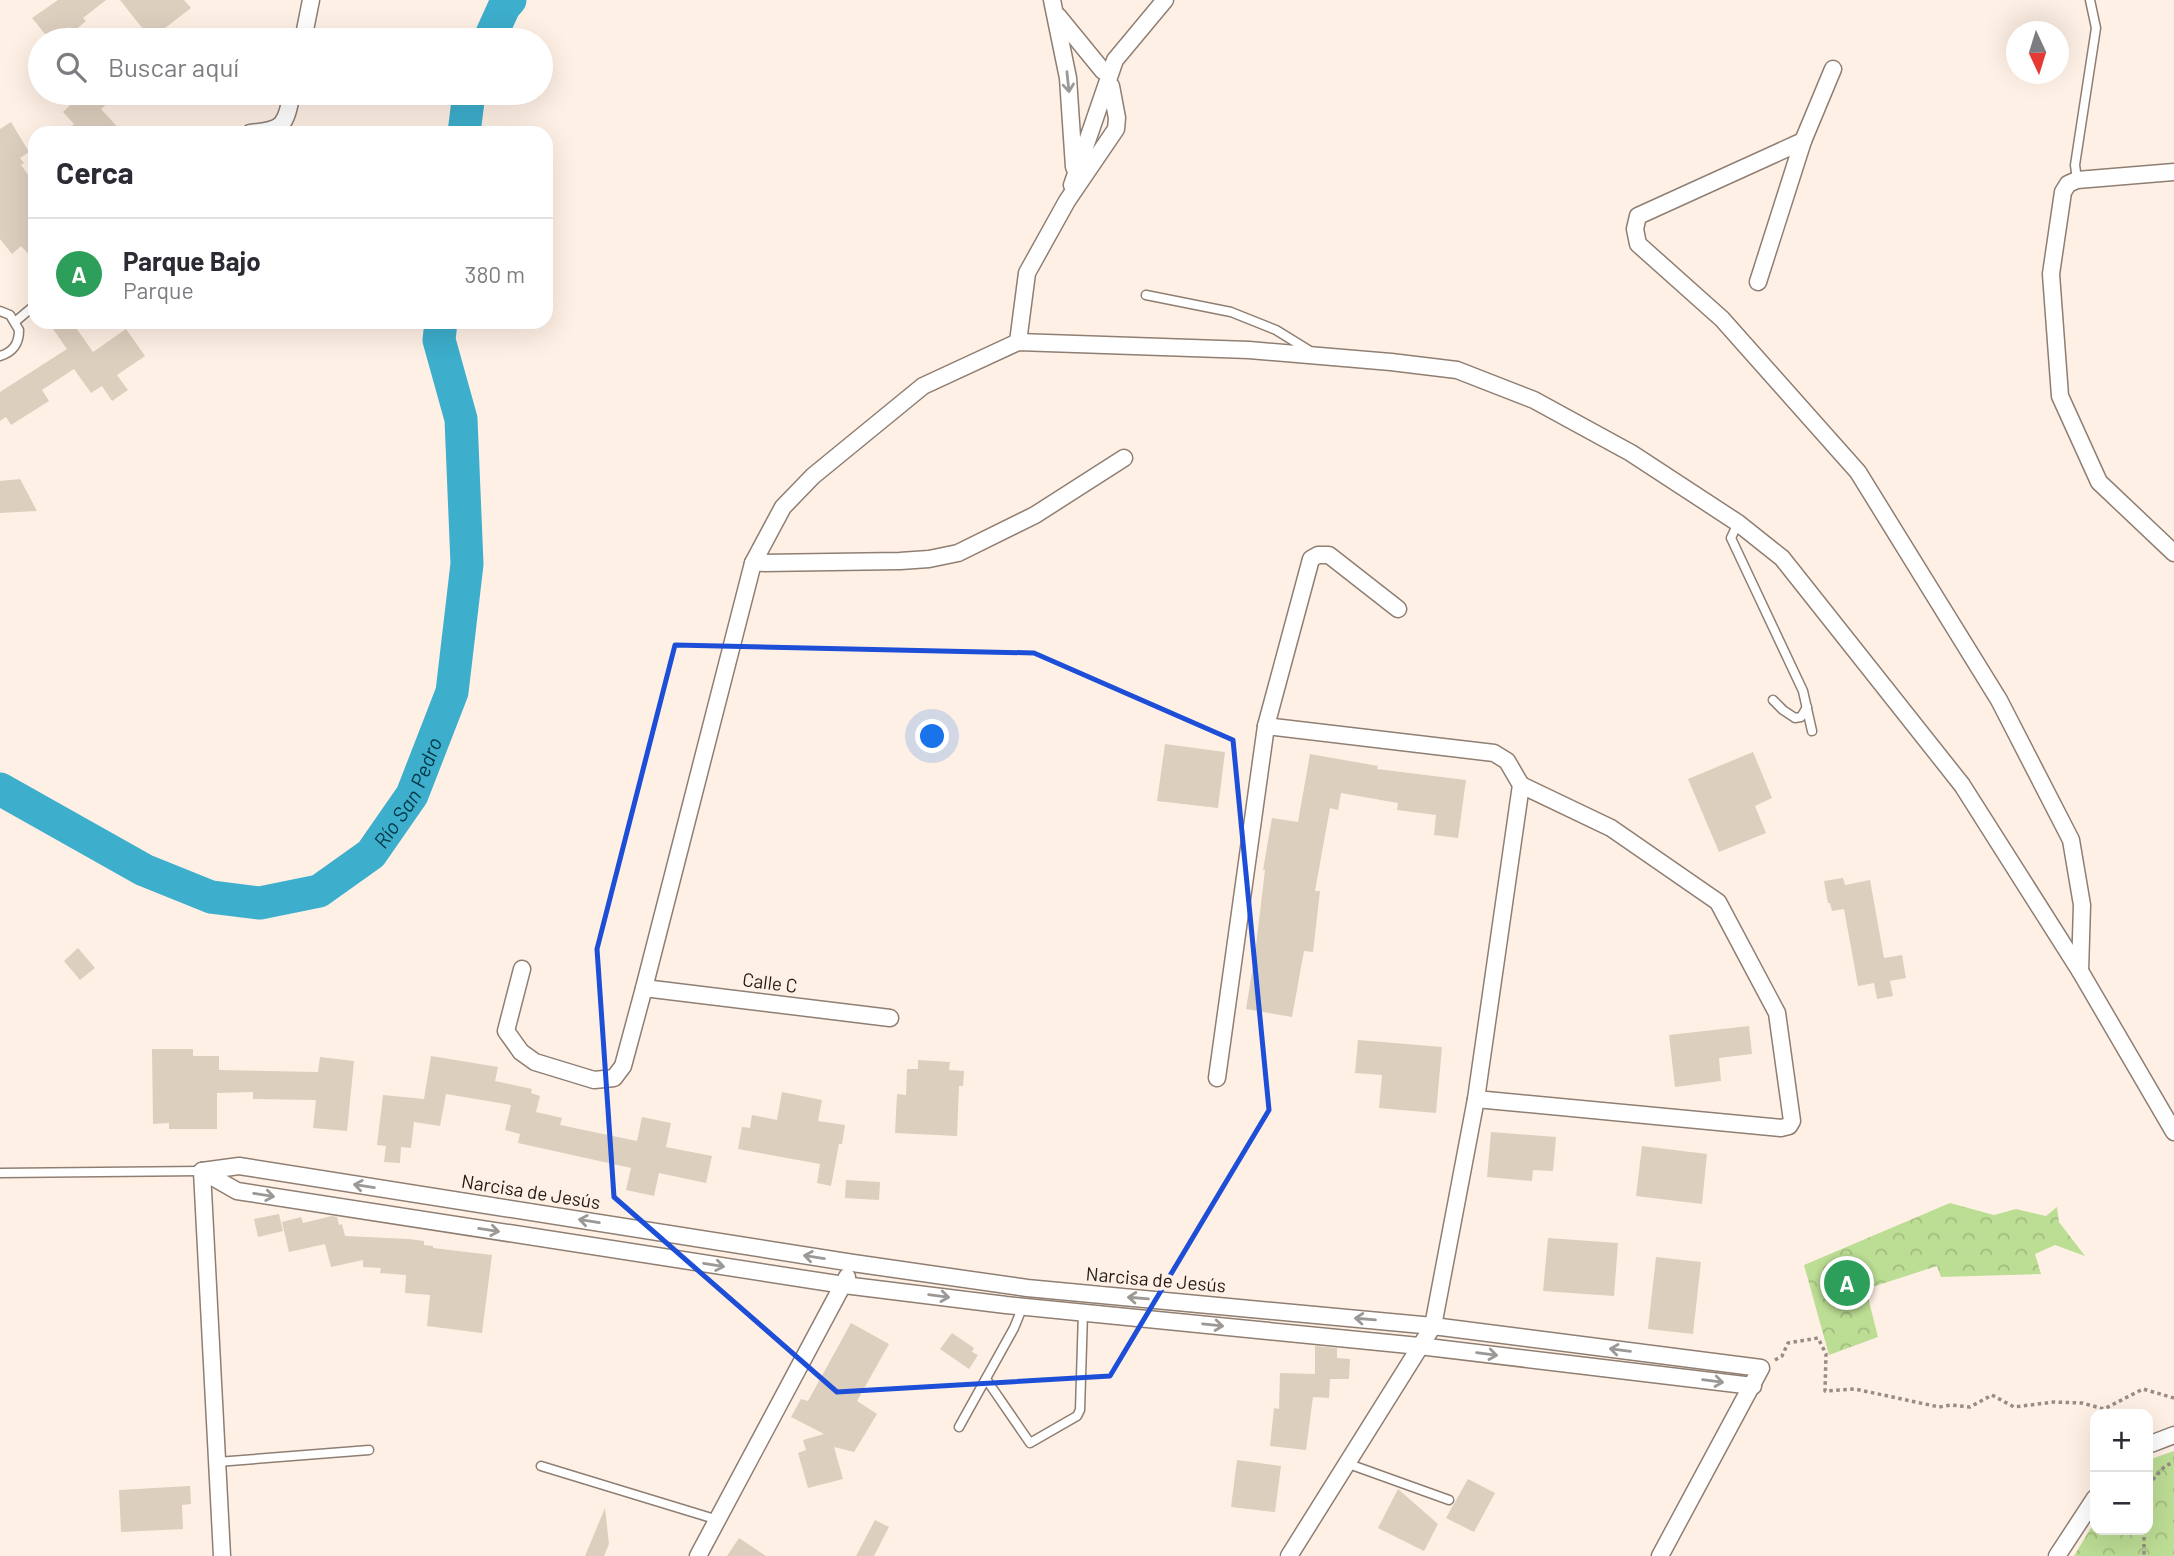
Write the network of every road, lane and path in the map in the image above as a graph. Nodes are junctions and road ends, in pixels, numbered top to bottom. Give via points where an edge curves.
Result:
1 (311, 0) edge
2 (1165, 0) edge
3 (2090, 0) edge
4 (1054, 7) edge
5 (305, 28) edge
6 (1833, 69) dead end
7 (1103, 71) dead end
8 (1111, 86) dead end
9 (290, 105) edge
10 (280, 126) edge
11 (1803, 141) junction
12 (2174, 172) edge
13 (1074, 176) junction
14 (2077, 180) junction
15 (1067, 201) junction
16 (1758, 282) dead end
17 (1146, 295) dead end
18 (0, 311) edge
19 (28, 311) edge
20 (16, 321) junction
21 (1018, 342) junction
22 (1316, 354) junction
23 (0, 356) edge
24 (1124, 458) dead end
25 (1738, 523) junction
26 (2174, 553) edge
27 (753, 564) junction
28 (1398, 609) dead end
29 (1773, 700) dead end
30 (1807, 706) junction
31 (1266, 726) junction
32 (1812, 731) dead end
33 (1521, 785) junction
34 (522, 969) dead end
35 (2080, 971) junction
36 (644, 988) junction
37 (890, 1018) dead end
38 (1217, 1078) dead end
39 (1476, 1099) junction
40 (2174, 1132) edge
41 (202, 1171) junction
42 (0, 1173) edge
43 (853, 1263) junction
44 (844, 1285) junction
45 (1027, 1288) junction
46 (1023, 1306) junction
47 (1083, 1312) junction
48 (1433, 1325) junction
49 (1419, 1346) junction
50 (1761, 1368) junction
51 (986, 1379) junction
52 (1753, 1386) junction
53 (2174, 1398) edge
54 (959, 1427) dead end
55 (2174, 1435) edge
56 (2153, 1443) edge
57 (369, 1450) dead end
58 (217, 1462) junction
59 (1345, 1462) junction
60 (2174, 1462) edge
61 (541, 1466) dead end
62 (2153, 1479) edge
63 (1449, 1500) dead end
64 (2090, 1506) edge
65 (718, 1520) junction
66 (2144, 1535) edge
67 (222, 1556) edge
68 (698, 1556) edge
69 (1289, 1556) edge
70 (1660, 1556) edge
71 (2057, 1556) edge
72 (2144, 1556) edge

1 - 5 street
2 - 13 street via 1115,60
3 - 14 lane via 2096,27
4 - 7 street
4 -> 13 street via 1068,78
6 - 11 street
8 - 15 street via 1116,129
9 - 10 street
11 - 16 street
11 - 35 street via 1638,216 1638,244 1722,319 1858,472 1999,700 2071,839 2082,905
12 - 14 street
13 - 15 street
14 - 26 street via 2063,192 2051,274 2060,396 2099,482
15 - 21 street via 1027,273
17 - 22 lane via 1231,312 1276,330
18 - 20 lane
19 - 20 lane
20 - 23 lane via 16,346
21 - 22 street
21 - 27 street via 923,386 813,476 783,508
22 - 25 street via 1457,370 1534,400 1631,453
24 - 27 street via 1035,515 958,553 900,561
25 - 30 lane via 1731,538
25 - 35 street via 1782,558 1962,785
27 - 36 street
28 - 31 street via 1329,555 1311,559
29 - 30 lane via 1796,718
30 - 32 lane
31 - 33 street via 1494,753 1507,761
31 - 38 street
33 - 39 street
33 - 39 street via 1611,828 1718,902 1777,1013 1792,1121 1782,1128
34 - 36 street via 506,1031 535,1062 594,1080 614,1078 622,1066
35 - 40 street
36 - 37 street, Calle C
39 - 48 street
41 - 42 lane
43 -> 41 street, Narcisa de Jesús via 239,1166
41 -> 44 street, Narcisa de Jesús via 237,1191
41 - 58 street
43 - 44 street
43 - 45 street, Narcisa de Jesús
44 -> 46 street, Narcisa de Jesús
44 - 65 street
45 - 46 street
48 -> 45 street, Narcisa de Jesús
46 - 47 street, Narcisa de Jesús
46 - 51 lane
47 -> 49 street, Narcisa de Jesús
47 - 51 lane via 1077,1416 1030,1443
48 - 49 street
50 -> 48 street, Narcisa de Jesús
49 -> 52 street, Narcisa de Jesús
49 - 59 street
50 - 52 street
50 - 53 path via 1782,1356 1788,1343 1818,1338 1826,1354 1825,1391 1855,1389 1939,1407 1970,1408 1992,1395 2014,1407 2054,1402 2104,1409 2143,1389
51 - 54 lane
52 - 70 street
55 - 56 street
57 - 58 lane
58 - 67 street
59 - 63 lane
59 - 69 street
60 - 62 path
61 - 65 lane
64 - 71 street
65 - 68 street
66 - 72 path

